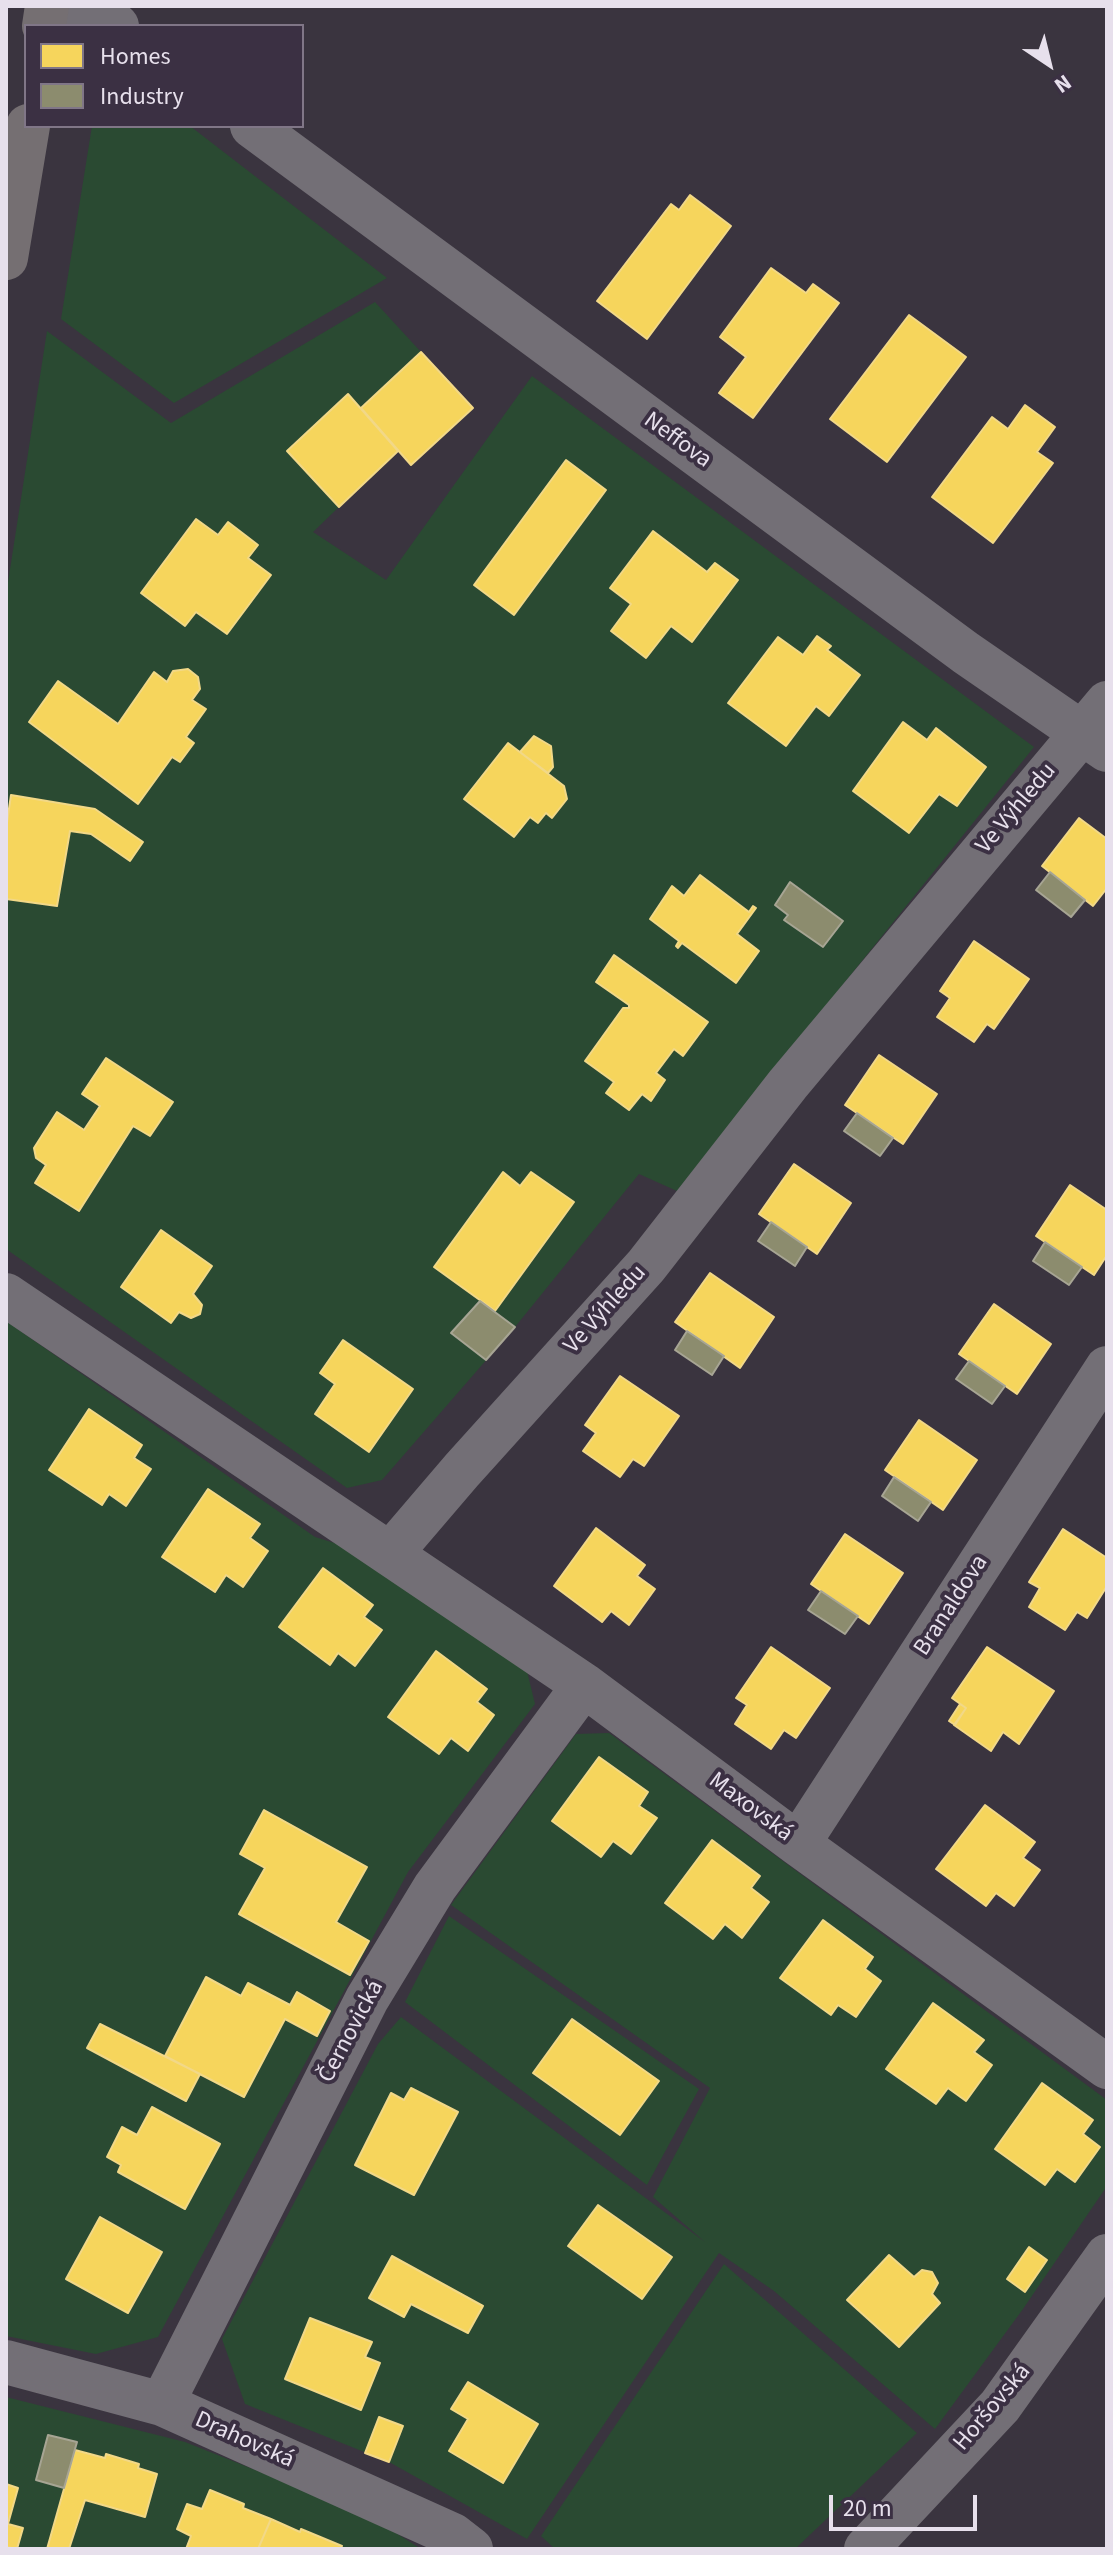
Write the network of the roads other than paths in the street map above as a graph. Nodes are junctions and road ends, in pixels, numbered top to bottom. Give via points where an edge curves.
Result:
1 (64, 6) edge
2 (114, 24) edge
3 (28, 128) edge
4 (255, 128) edge
5 (6, 258) edge
6 (1099, 728) edge
7 (6, 1295) edge
8 (1107, 1368) edge
9 (391, 1553) junction
10 (584, 1685) junction
11 (798, 1844) junction
12 (1107, 2067) edge
13 (1107, 2256) edge
14 (6, 2362) edge
15 (162, 2404) junction
16 (471, 2549) edge
17 (866, 2549) edge

1 - 2 street via 104,16
3 - 5 street
4 - 6 street, Neffova via 966,653
6 - 9 street, Ve Výhledu via 788,1084 646,1266
7 - 9 street
8 - 11 street, Branaldova
9 - 10 street, Maxovská
10 - 11 street, Maxovská
10 - 15 street, Černovická via 435,1887 367,1999
11 - 12 street, Maxovská
13 - 17 street, Horšovská via 1000,2406
14 - 15 street, Drahovská
15 - 16 street, Drahovská via 453,2535

